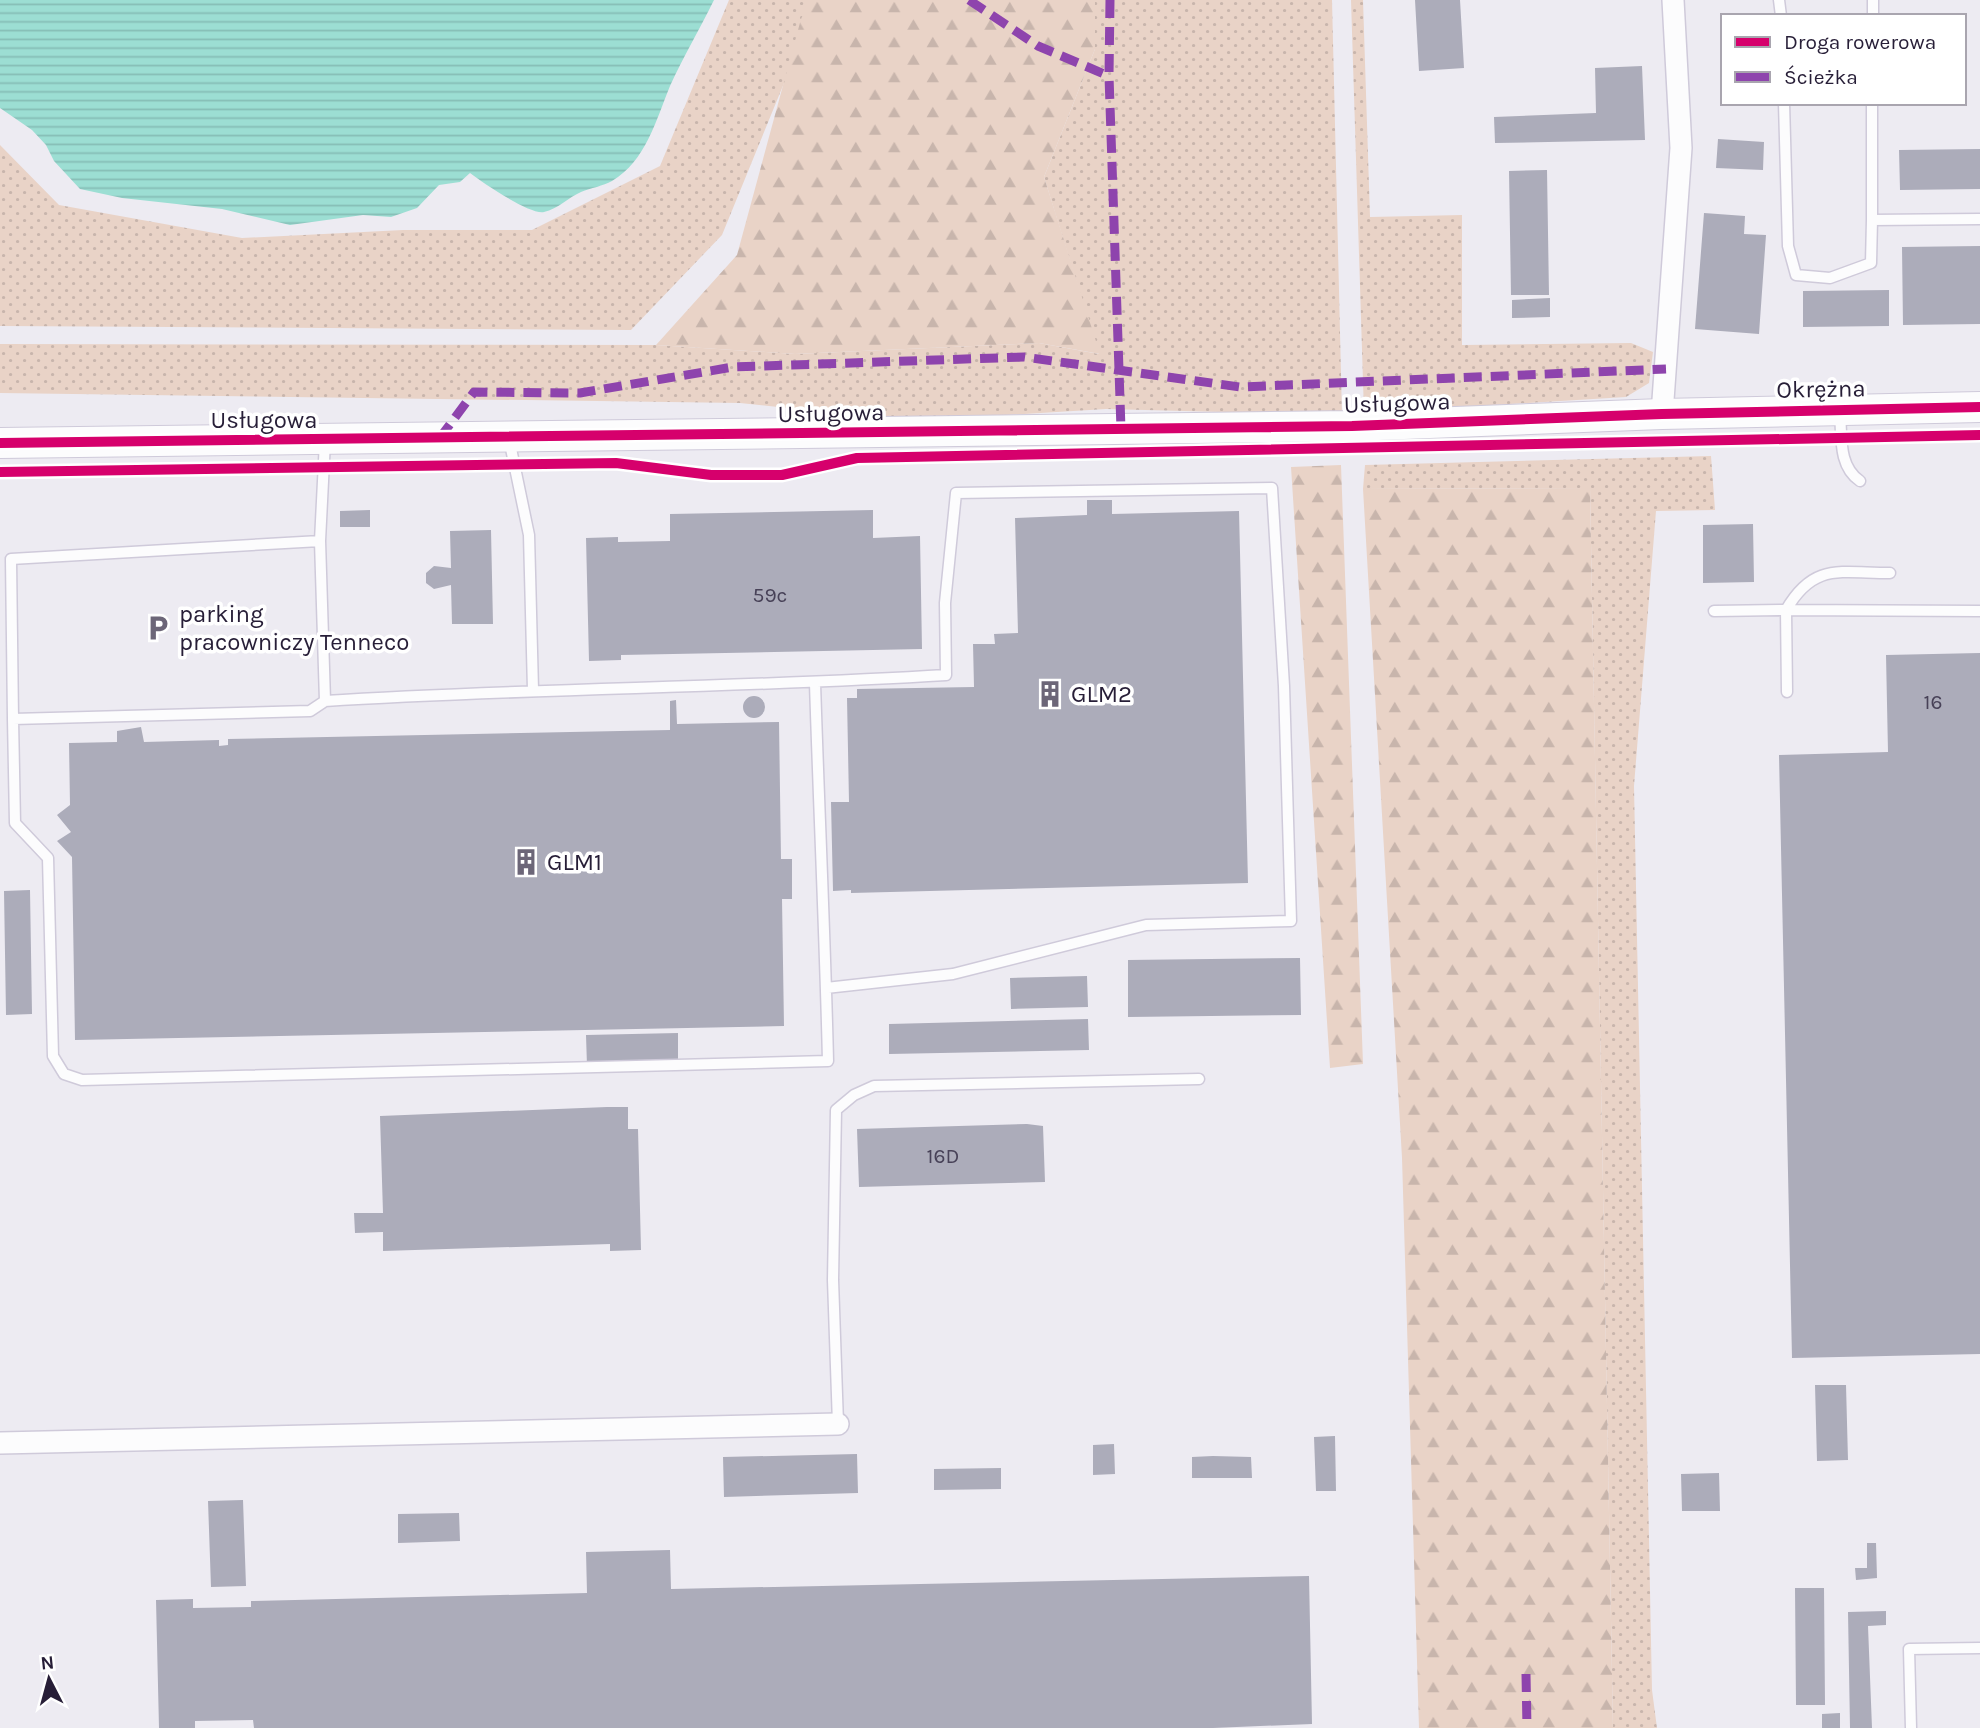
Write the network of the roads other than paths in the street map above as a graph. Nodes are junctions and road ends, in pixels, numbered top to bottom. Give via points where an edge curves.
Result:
1 (1673, 0) edge
2 (1784, 105) edge
3 (1872, 105) edge
4 (1980, 219) edge
5 (1872, 220) junction
6 (1980, 408) edge
7 (1840, 409) junction
8 (1662, 414) junction
9 (509, 439) junction
10 (325, 441) junction
11 (0, 443) edge
12 (1860, 481) dead end
13 (320, 541) junction
14 (5, 570) edge
15 (1890, 573) dead end
16 (1786, 610) junction
17 (1714, 611) dead end
18 (1980, 611) edge
19 (815, 683) junction
20 (533, 690) junction
21 (1787, 692) dead end
22 (325, 701) junction
23 (13, 719) junction
24 (826, 988) junction
25 (1199, 1079) dead end
26 (838, 1424) joint
27 (0, 1443) edge
28 (1980, 1648) edge
29 (1911, 1728) edge

1 - 8 street via 1681,148
2 - 5 lane via 1788,246 1796,275 1830,278 1871,263
3 - 5 lane
4 - 5 lane
6 - 7 street, Okrężna
7 - 8 street, Okrężna
7 - 12 lane via 1844,462
8 - 9 street, Usługowa via 1352,426
9 - 10 street, Usługowa
9 - 20 lane via 529,535
10 - 11 street, Usługowa
10 - 13 lane
13 - 14 lane via 11,559
13 - 22 lane
14 - 23 lane
15 - 16 lane via 1815,576 1799,588
16 - 17 lane
16 - 18 lane
16 - 21 lane
19 - 20 lane
19 - 24 lane
19 - 24 lane via 946,675 945,603 956,493 1272,488 1291,922 1146,925 953,974
20 - 22 lane
22 - 23 lane via 310,710
23 - 24 lane via 15,823 48,858 53,1056 64,1073 82,1080 828,1061
25 - 26 lane via 874,1086 836,1110 833,1280
26 - 27 street
28 - 29 lane via 1909,1649

